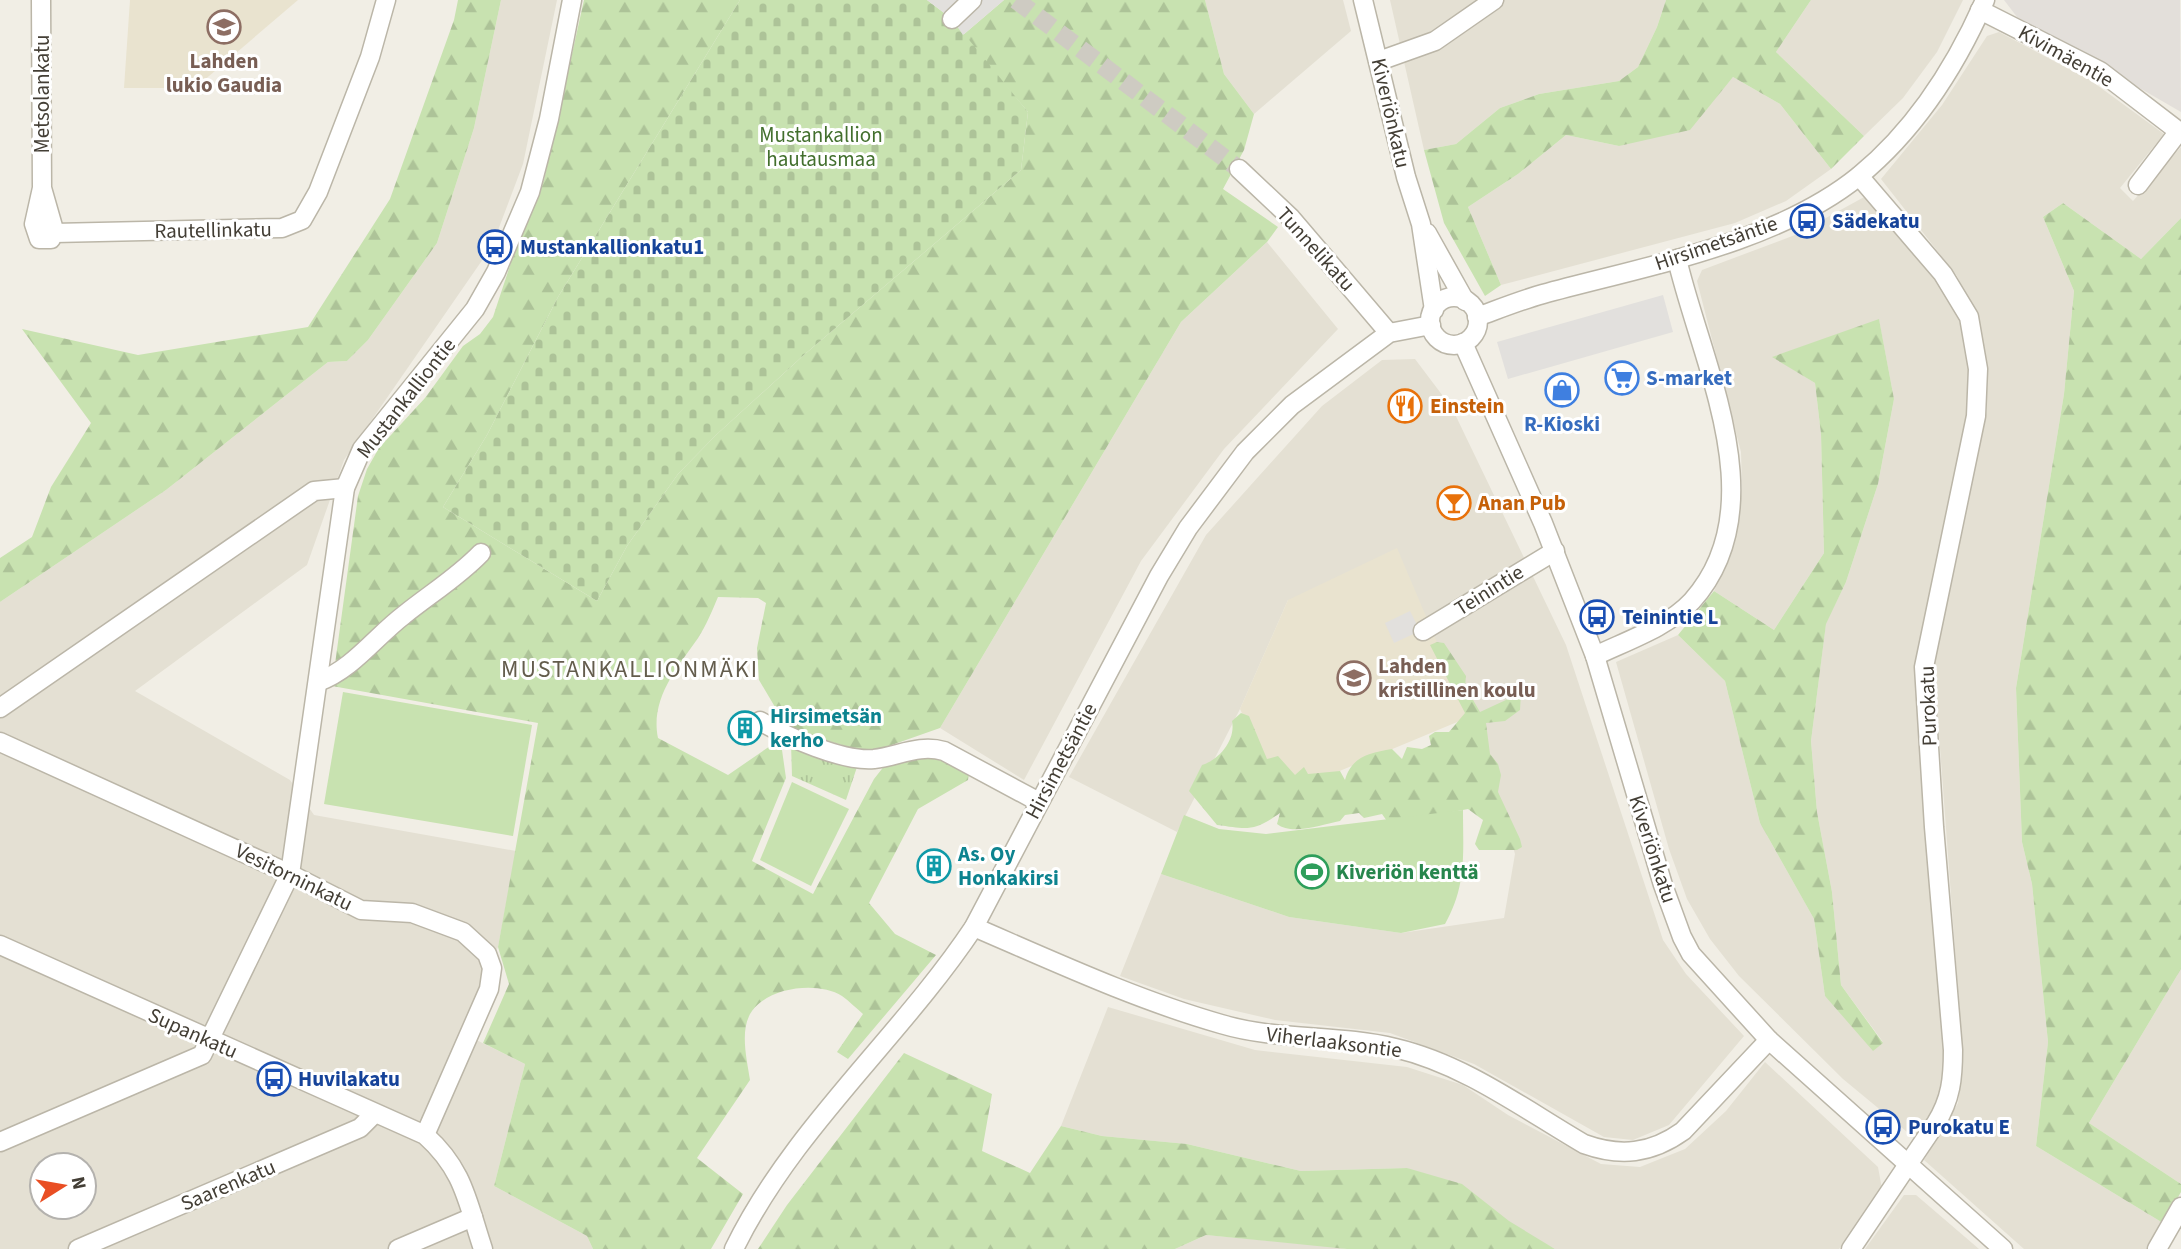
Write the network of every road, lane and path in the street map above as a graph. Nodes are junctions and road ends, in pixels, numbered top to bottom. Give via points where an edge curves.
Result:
1 (41, 0) edge
2 (386, 0) edge
3 (572, 0) edge
4 (972, 0) edge
5 (1363, 0) edge
6 (1494, 0) edge
7 (1982, 5) edge
8 (952, 19) dead end
9 (1379, 61) junction
10 (2180, 132) edge
11 (1239, 169) tunnel mouth
12 (1859, 176) junction
13 (2138, 185) dead end
14 (1421, 224) junction
15 (54, 233) joint
16 (1677, 258) junction
17 (1465, 300) junction
18 (1432, 317) junction
19 (1477, 317) junction
20 (1389, 333) junction
21 (1463, 343) junction
22 (345, 488) junction
23 (1555, 551) junction
24 (481, 553) dead end
25 (1423, 631) dead end
26 (1595, 656) junction
27 (318, 682) junction
28 (0, 708) edge
29 (761, 721) dead end
30 (0, 742) edge
31 (1039, 802) junction
32 (290, 874) junction
33 (974, 927) junction
34 (0, 945) edge
35 (209, 1040) junction
36 (1769, 1040) junction
37 (374, 1114) junction
38 (425, 1135) junction
39 (0, 1143) edge
40 (1909, 1165) junction
41 (2181, 1207) edge
42 (473, 1217) junction
43 (78, 1249) edge
44 (398, 1249) edge
45 (484, 1249) edge
46 (734, 1249) edge
47 (1851, 1249) edge
48 (2003, 1249) edge
49 (2157, 1249) edge

1 - 15 street, Metsolankatu via 42,188 35,232 45,241
2 - 15 street, Rautellinkatu via 370,57 318,192 302,220 282,228
3 - 22 street, Mustankalliontie via 550,118 530,192 496,272 475,309 362,449
4 - 8 street
5 - 9 street, Kiveriönkatu
6 - 9 street via 1435,41
7 - 10 street, Kivimäentie via 2100,71
7 - 12 street, Hirsimetsäntie via 1966,43 1921,112
9 - 14 street, Kiveriönkatu
10 - 13 street
11 - 20 street, Tunnelikatu via 1291,218
12 - 16 street, Hirsimetsäntie via 1778,223
12 - 40 street, Purokatu via 1943,274 1969,317 1978,369 1976,416 1924,667 1953,1082 1946,1107
14 - 17 street, Kiveriönkatu
14 - 18 street, Kiveriönkatu
16 - 19 street, Hirsimetsäntie via 1539,295
16 - 26 street via 1732,463 1732,502 1725,540 1691,602 1651,630
17 - 18 street via 1445,299
17 - 19 street
18 - 20 street, Hirsimetsäntie
18 - 21 street via 1443,342
19 - 21 street via 1475,332
20 - 31 street, Hirsimetsäntie via 1292,405 1245,452 1188,527
21 - 23 street, Kiveriönkatu
22 - 27 street
22 - 28 street via 314,491
23 - 25 street, Teinintie
23 - 26 street, Kiveriönkatu
24 - 27 street via 337,675
26 - 36 street, Kiveriönkatu via 1682,937 1712,979
27 - 32 street
29 - 31 street via 785,736 856,758 882,758 928,747 944,751
30 - 32 street, Vesitorninkatu
31 - 33 street, Hirsimetsäntie
32 - 35 street
32 - 38 street, Vesitorninkatu via 361,910 412,913 446,923 487,954 492,968 489,989
33 - 36 street, Viherlaaksontie via 1169,1009 1224,1025 1423,1055 1604,1152 1627,1153 1667,1142 1683,1131
33 - 46 street, Hirsimetsäntie via 943,974 775,1179
34 - 35 street, Supankatu
35 - 37 street, Supankatu
35 - 39 street via 202,1055
36 - 40 street, Kiveriönkatu
37 - 38 street, Supankatu
37 - 43 street, Saarenkatu via 360,1128
38 - 42 street via 447,1155
40 - 47 street, Purokatu
40 - 48 street, Kiveriönkatu
41 - 49 street
42 - 44 street
42 - 45 street

